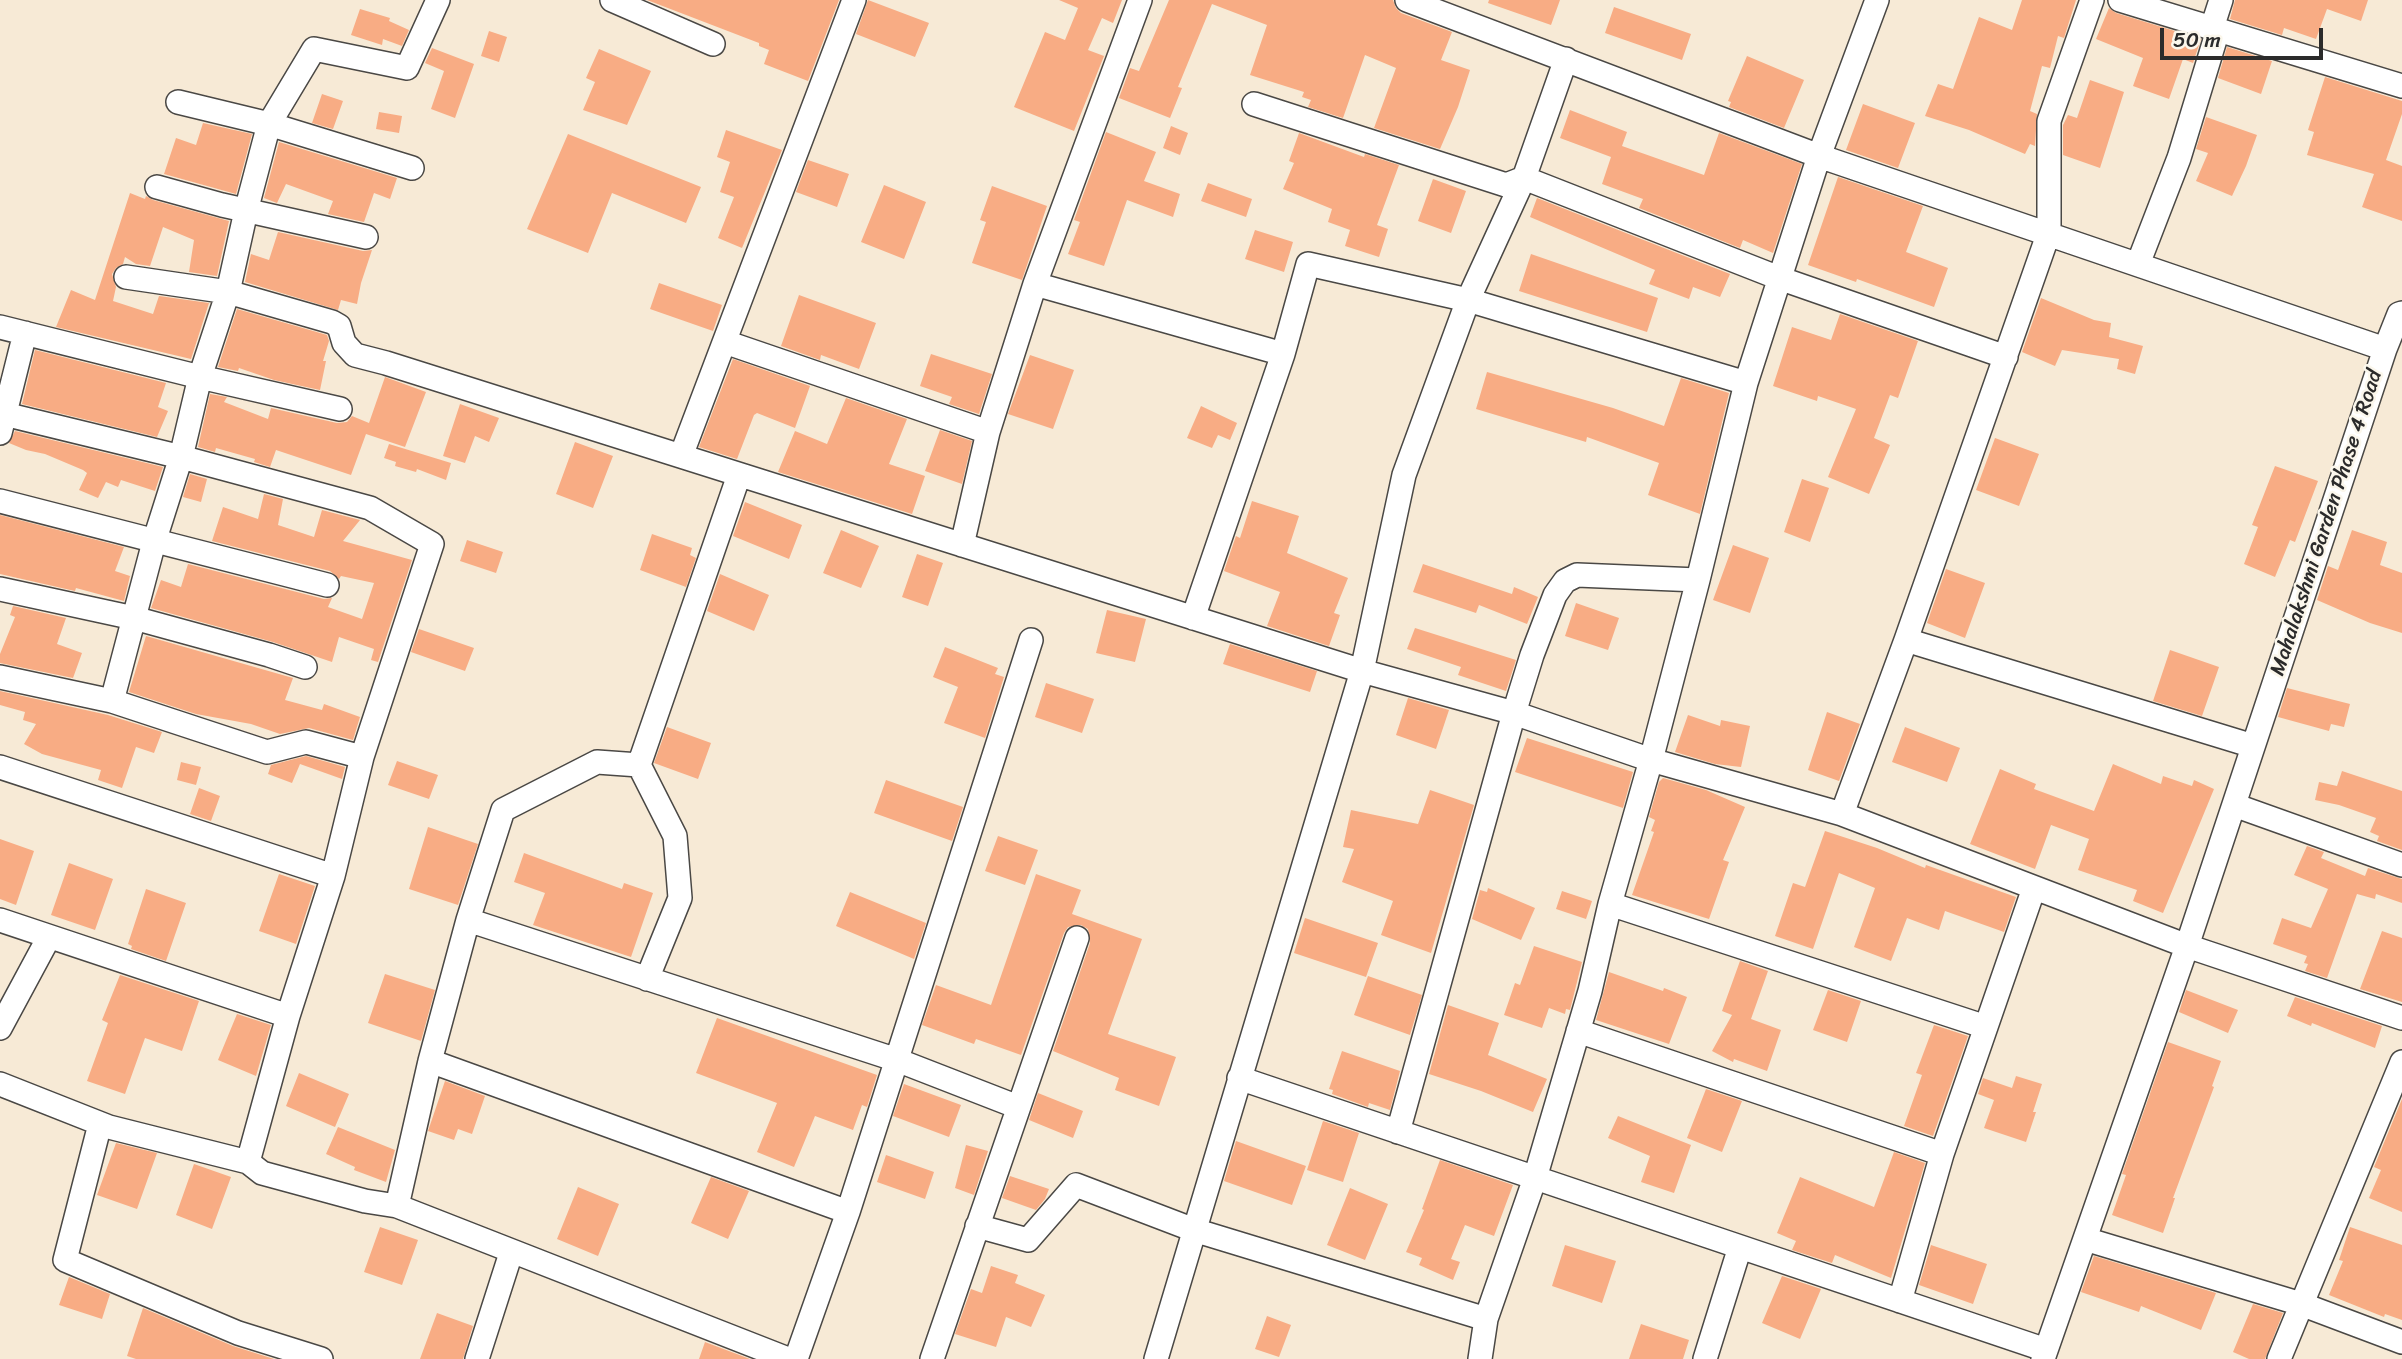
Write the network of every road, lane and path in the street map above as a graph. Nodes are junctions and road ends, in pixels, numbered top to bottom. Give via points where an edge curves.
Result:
1 (438, 0) edge
2 (612, 0) edge
3 (854, 0) edge
4 (1140, 0) edge
5 (1406, 0) edge
6 (1877, 0) edge
7 (2092, 0) edge
8 (2120, 0) edge
9 (2221, 0) edge
10 (2215, 29) junction
11 (713, 44) dead end
12 (1566, 59) junction
13 (2402, 86) edge
14 (178, 102) dead end
15 (1254, 104) dead end
16 (270, 124) junction
17 (1819, 156) junction
18 (412, 168) dead end
19 (1524, 178) junction
20 (157, 187) dead end
21 (246, 211) junction
22 (2049, 232) junction
23 (366, 237) dead end
24 (2138, 264) junction
25 (126, 277) dead end
26 (1779, 278) junction
27 (1035, 284) junction
28 (228, 292) junction
29 (1468, 300) junction
30 (2402, 313) edge
31 (0, 327) edge
32 (25, 333) junction
33 (724, 342) junction
34 (2385, 349) junction
35 (1283, 354) junction
36 (2006, 357) junction
37 (200, 377) junction
38 (1746, 383) junction
39 (340, 409) dead end
40 (2, 420) edge
41 (988, 432) junction
42 (681, 456) junction
43 (181, 457) junction
44 (739, 475) junction
45 (0, 501) edge
46 (154, 542) junction
47 (962, 544) junction
48 (1698, 580) junction
49 (327, 584) dead end
50 (0, 589) edge
51 (134, 618) junction
52 (1193, 618) junction
53 (1031, 640) dead end
54 (1906, 640) junction
55 (305, 667) dead end
56 (1362, 671) junction
57 (0, 677) edge
58 (112, 701) junction
59 (1514, 713) junction
60 (2253, 746) junction
61 (362, 757) junction
62 (1651, 760) junction
63 (639, 765) junction
64 (0, 767) edge
65 (2234, 805) junction
66 (1842, 814) junction
67 (2402, 865) edge
68 (332, 876) junction
69 (2034, 888) junction
70 (1610, 904) junction
71 (0, 920) edge
72 (467, 920) junction
73 (49, 937) junction
74 (1077, 938) dead end
75 (2187, 946) junction
76 (647, 979) junction
77 (288, 1016) junction
78 (2402, 1018) edge
79 (1986, 1027) junction
80 (0, 1028) edge
81 (1578, 1031) junction
82 (897, 1060) junction
83 (430, 1061) junction
84 (2402, 1062) edge
85 (1239, 1078) junction
86 (0, 1084) edge
87 (1018, 1107) junction
88 (100, 1124) junction
89 (1398, 1132) junction
90 (1942, 1154) junction
91 (248, 1162) junction
92 (1535, 1178) junction
93 (397, 1206) junction
94 (849, 1212) junction
95 (977, 1226) junction
96 (1194, 1230) junction
97 (2085, 1239) junction
98 (1740, 1247) junction
99 (511, 1252) junction
100 (1900, 1301) junction
101 (2301, 1304) junction
102 (1486, 1319) junction
103 (2402, 1342) edge
104 (2044, 1355) edge
105 (321, 1359) edge
106 (477, 1359) edge
107 (788, 1359) edge
108 (796, 1359) edge
109 (932, 1359) edge
110 (1156, 1359) edge
111 (1480, 1359) edge
112 (1705, 1359) edge
113 (2279, 1359) edge

1 - 16 street via 407,68 314,49
2 - 11 street
3 - 33 street
4 - 27 street
5 - 12 street, Mahalakshmi Garden Phase 4 Road
6 - 17 street
7 - 22 street via 2049,121
8 - 10 street
9 - 10 street
10 - 13 street
10 - 24 street via 2179,158
12 - 17 street, Mahalakshmi Garden Phase 4 Road
12 - 19 street
14 - 16 street
15 - 19 street via 1506,185
16 - 18 street
16 - 21 street
17 - 22 street, Mahalakshmi Garden Phase 4 Road
17 - 26 street
19 - 26 street
19 - 29 street
20 - 21 street
21 - 23 street
21 - 28 street
22 - 24 street, Mahalakshmi Garden Phase 4 Road
22 - 36 street
24 - 34 street, Mahalakshmi Garden Phase 4 Road
25 - 28 street
26 - 36 street
26 - 38 street
27 - 35 street
27 - 41 street
28 - 37 street
28 - 42 street via 332,322 355,355
29 - 35 street via 1308,264
29 - 38 street
29 - 56 street via 1404,475
30 - 34 street
31 - 32 street
32 - 37 street
32 - 40 street
33 - 41 street
33 - 42 street
34 - 60 street, Mahalakshmi Garden Phase 4 Road
35 - 52 street
36 - 54 street
37 - 39 street
37 - 43 street
38 - 48 street
40 - 43 street
41 - 47 street
42 - 44 street
43 - 46 street
43 - 61 street via 370,508 432,544
44 - 47 street
44 - 63 street
45 - 46 street
46 - 49 street
46 - 51 street
47 - 52 street
48 - 59 street via 1596,574 1565,581 1555,595
48 - 62 street
50 - 51 street
51 - 55 street
51 - 58 street
52 - 56 street
53 - 82 street
54 - 60 street
54 - 66 street
56 - 59 street
56 - 85 street
57 - 58 street
58 - 61 street via 267,752 306,742
59 - 62 street
59 - 89 street
60 - 65 street, Mahalakshmi Garden Phase 4 Road
61 - 68 street
62 - 66 street
62 - 70 street
63 - 72 street via 597,762 503,810
63 - 76 street via 675,836 680,898
64 - 68 street
65 - 67 street
65 - 75 street, Mahalakshmi Garden Phase 4 Road
66 - 69 street
68 - 77 street
69 - 75 street
69 - 79 street
70 - 79 street
70 - 81 street
71 - 73 street
72 - 76 street
72 - 83 street
73 - 77 street
73 - 80 street
74 - 87 street
75 - 78 street
75 - 97 street, Mahalakshmi Garden Phase 4 Road
76 - 82 street
77 - 91 street
79 - 90 street
81 - 90 street
81 - 92 street
82 - 87 street
82 - 94 street
83 - 93 street
83 - 94 street
84 - 101 street
85 - 89 street
85 - 96 street
86 - 88 street
87 - 95 street
88 - 91 street
88 - 105 street via 65,1260 237,1333
89 - 92 street
90 - 100 street
91 - 93 street via 262,1174
92 - 98 street
92 - 102 street
93 - 99 street
94 - 108 street
95 - 96 street via 1028,1240 1076,1185
95 - 109 street
96 - 102 street
96 - 110 street
97 - 101 street
97 - 104 street, Mahalakshmi Garden Phase 4 Road
98 - 100 street
98 - 112 street
99 - 106 street
99 - 107 street
100 - 104 street
101 - 103 street
101 - 113 street
102 - 111 street

